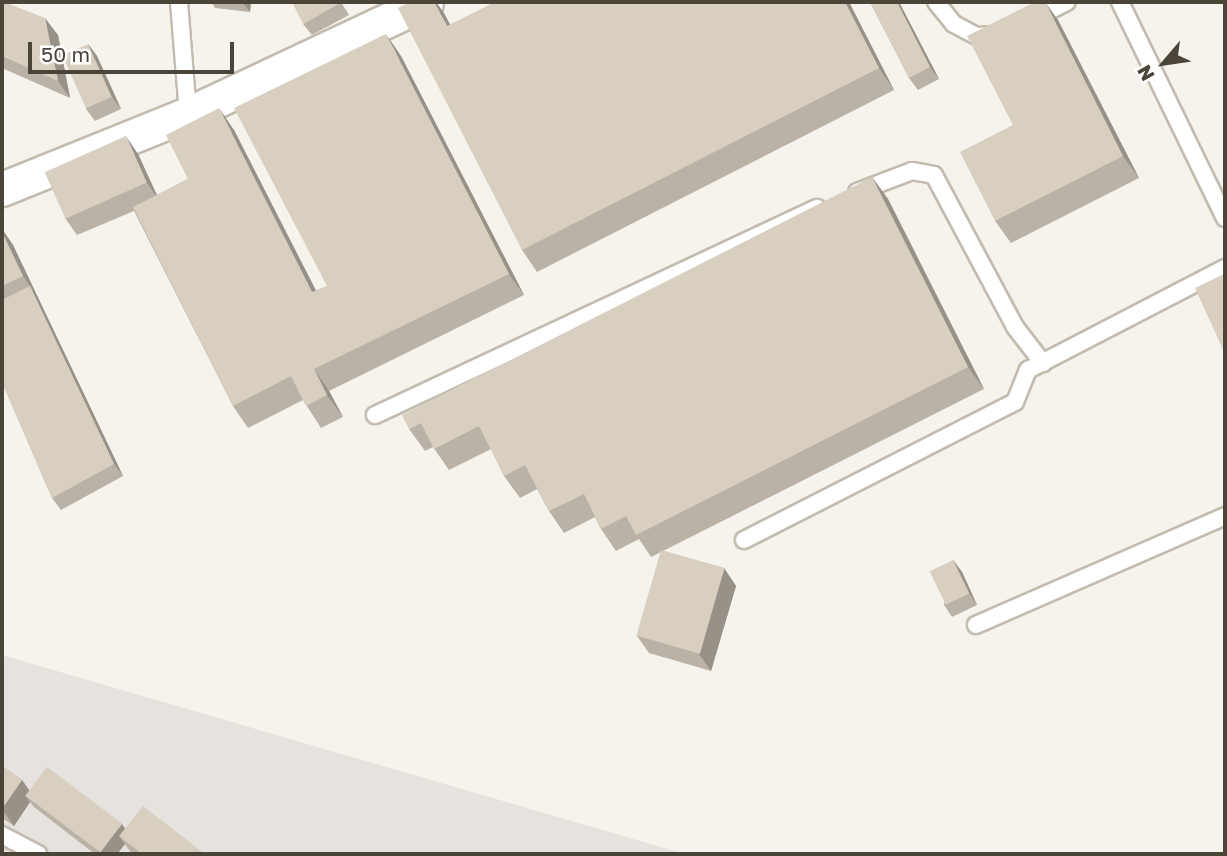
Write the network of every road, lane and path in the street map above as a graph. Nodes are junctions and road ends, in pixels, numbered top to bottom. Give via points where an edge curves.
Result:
1 (179, 2) edge
2 (426, 2) edge
3 (936, 2) edge
4 (1067, 2) edge
5 (1120, 2) edge
6 (188, 114) junction
7 (2, 189) edge
8 (1225, 218) edge
9 (1225, 268) edge
10 (1043, 363) junction
11 (375, 415) dead end
12 (1225, 516) edge
13 (744, 540) dead end
14 (976, 625) dead end
15 (2, 835) edge
16 (38, 854) edge

1 - 6 lane
2 - 6 street
3 - 4 lane via 954,24 977,36 1004,34
5 - 8 lane
6 - 7 street
9 - 10 lane
10 - 11 lane via 1016,327 934,175 912,171 755,232
10 - 13 lane via 1028,370 1014,402
12 - 14 lane
15 - 16 lane

